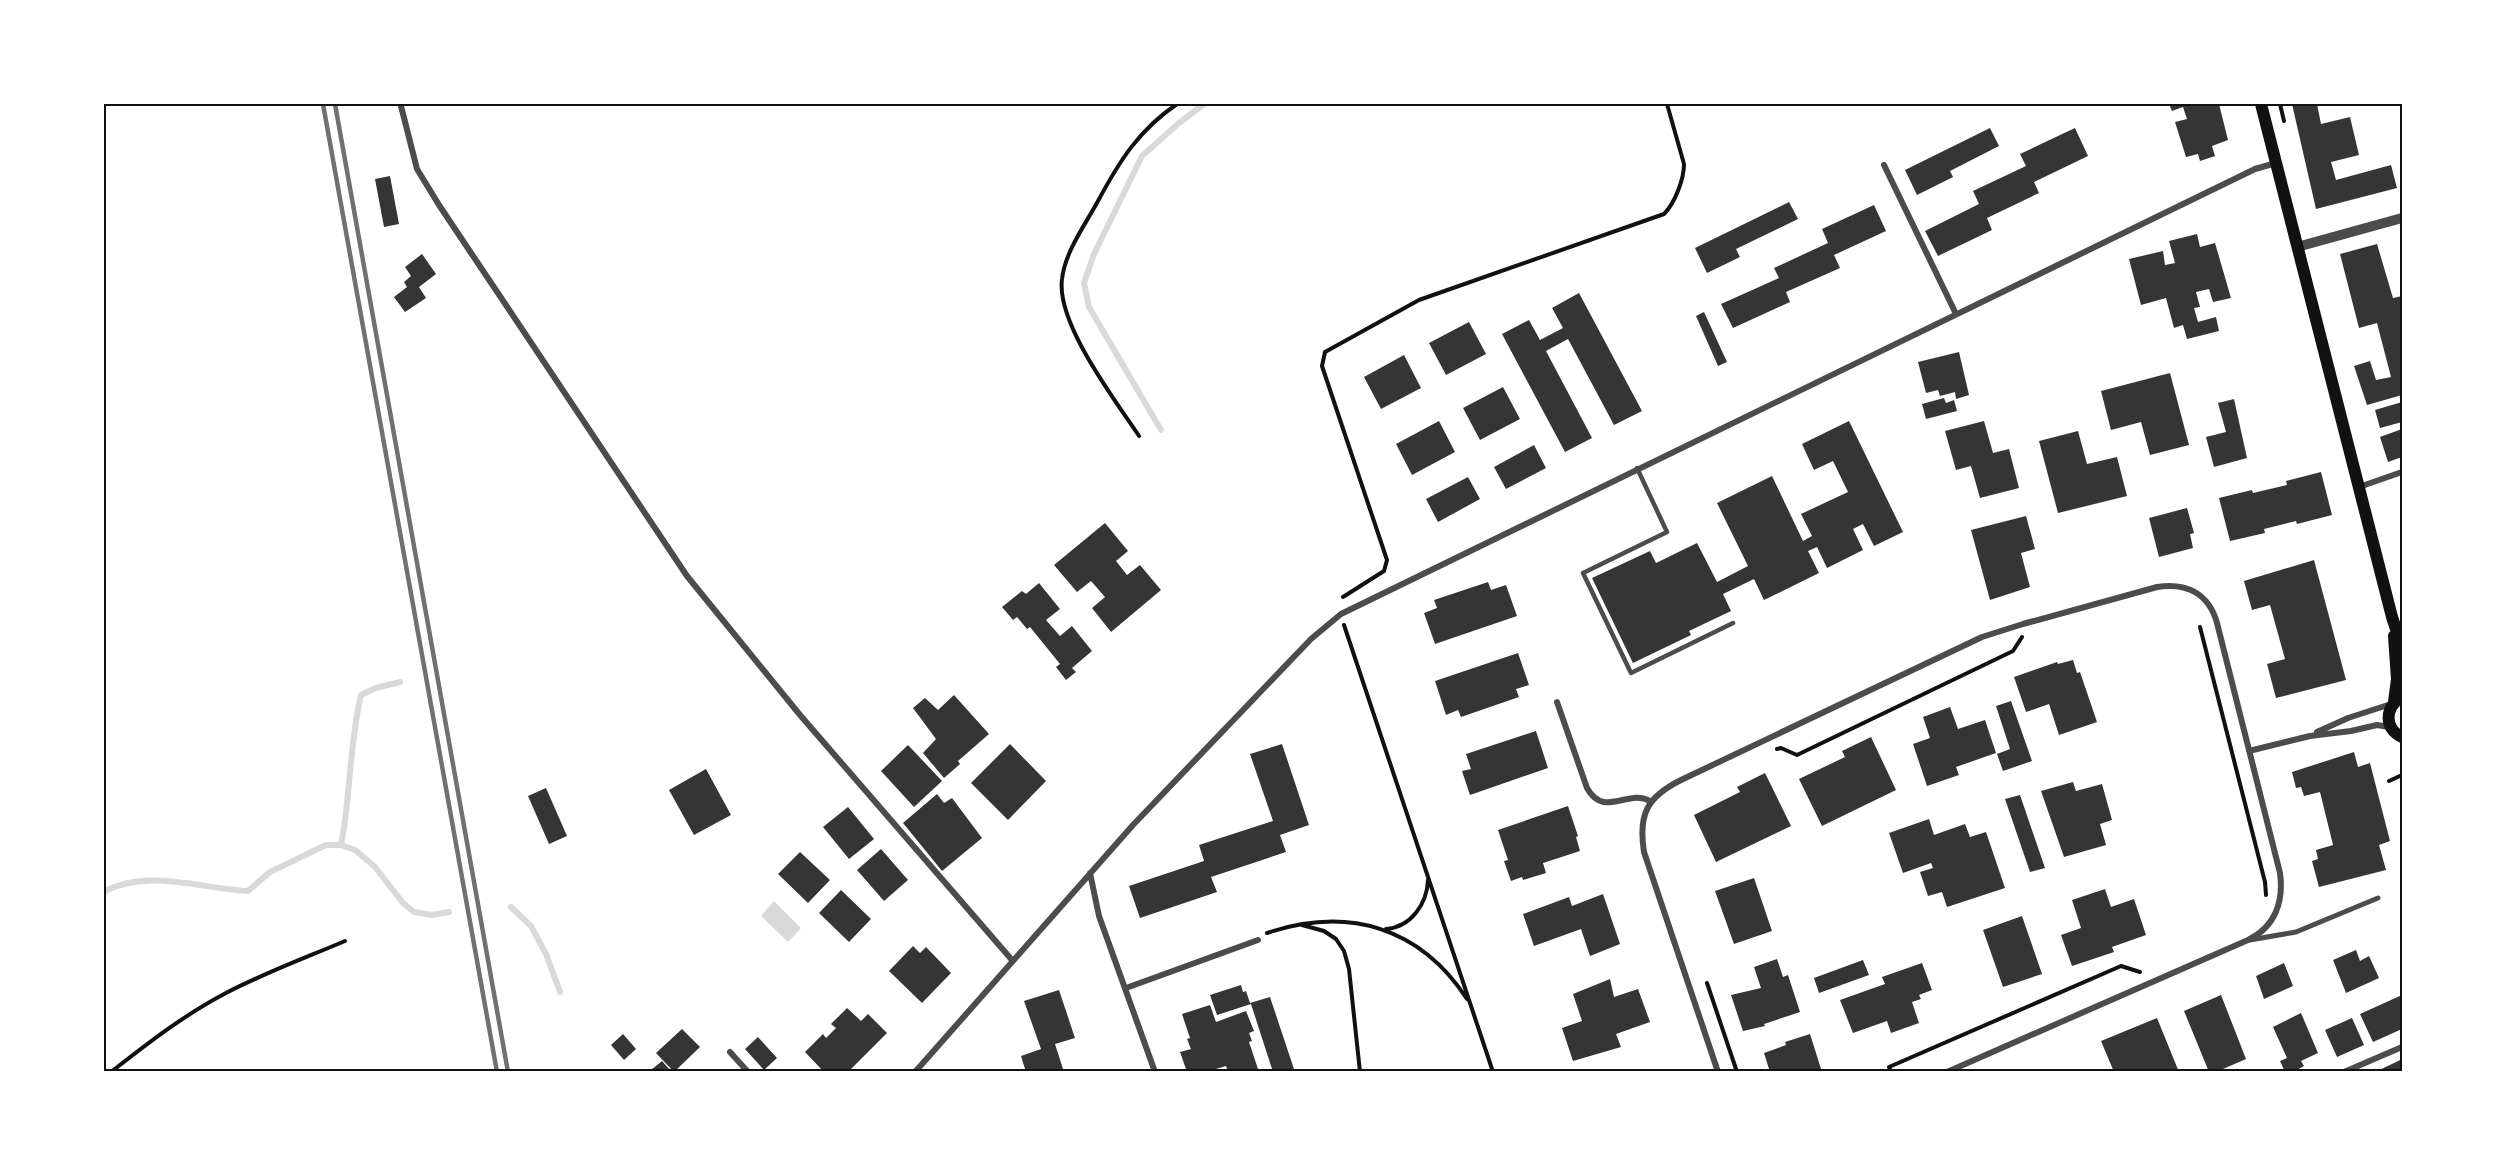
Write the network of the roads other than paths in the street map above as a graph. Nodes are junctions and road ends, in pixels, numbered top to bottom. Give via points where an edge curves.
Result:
1 (2261, 104) edge
2 (401, 106) dead end
3 (2276, 163) junction
4 (1884, 165) dead end
5 (2403, 218) edge
6 (2298, 246) junction
7 (1956, 314) junction
8 (1637, 468) junction
9 (2403, 472) edge
10 (2359, 487) junction
11 (2392, 617) junction
12 (1734, 623) dead end
13 (2403, 647) edge
14 (2398, 700) edge
15 (1557, 702) dead end
16 (2391, 728) junction
17 (2302, 737) junction
18 (2403, 737) edge
19 (2249, 751) junction
20 (1650, 801) junction
21 (1090, 873) junction
22 (2378, 898) dead end
23 (1258, 940) road end
24 (2248, 940) junction
25 (1012, 960) junction
26 (1126, 988) junction
27 (2403, 1047) edge
28 (730, 1052) dead end
29 (748, 1071) edge
30 (915, 1071) edge
31 (1155, 1071) edge
32 (1718, 1071) edge
33 (1947, 1071) edge
34 (2344, 1071) edge

1 - 3 main road
2 - 25 street via 417,169 687,576 800,715
3 - 6 main road
3 - 7 street
4 - 7 street
5 - 6 street
6 - 10 main road
7 - 8 street
8 - 12 lane via 1667,532 1582,573 1631,673
8 - 21 street via 1341,614 1311,639
9 - 10 street
10 - 11 main road
11 - 13 main road
11 - 14 main road
14 - 16 main road via 2388,714
14 - 17 street
15 - 20 street via 1593,796 1608,803 1641,797
16 - 17 street via 2377,725
16 - 18 main road
17 - 19 street
19 - 20 street via 2215,617 2204,598 2178,585 2157,587 1982,637 1681,780
19 - 24 street via 2281,889 2278,910 2266,928
20 - 32 street via 1642,825 1644,852
21 - 25 street
21 - 26 street via 1099,916
22 - 24 street via 2296,932
23 - 26 street
24 - 33 street
25 - 30 street
26 - 31 street
27 - 34 street
28 - 29 street

